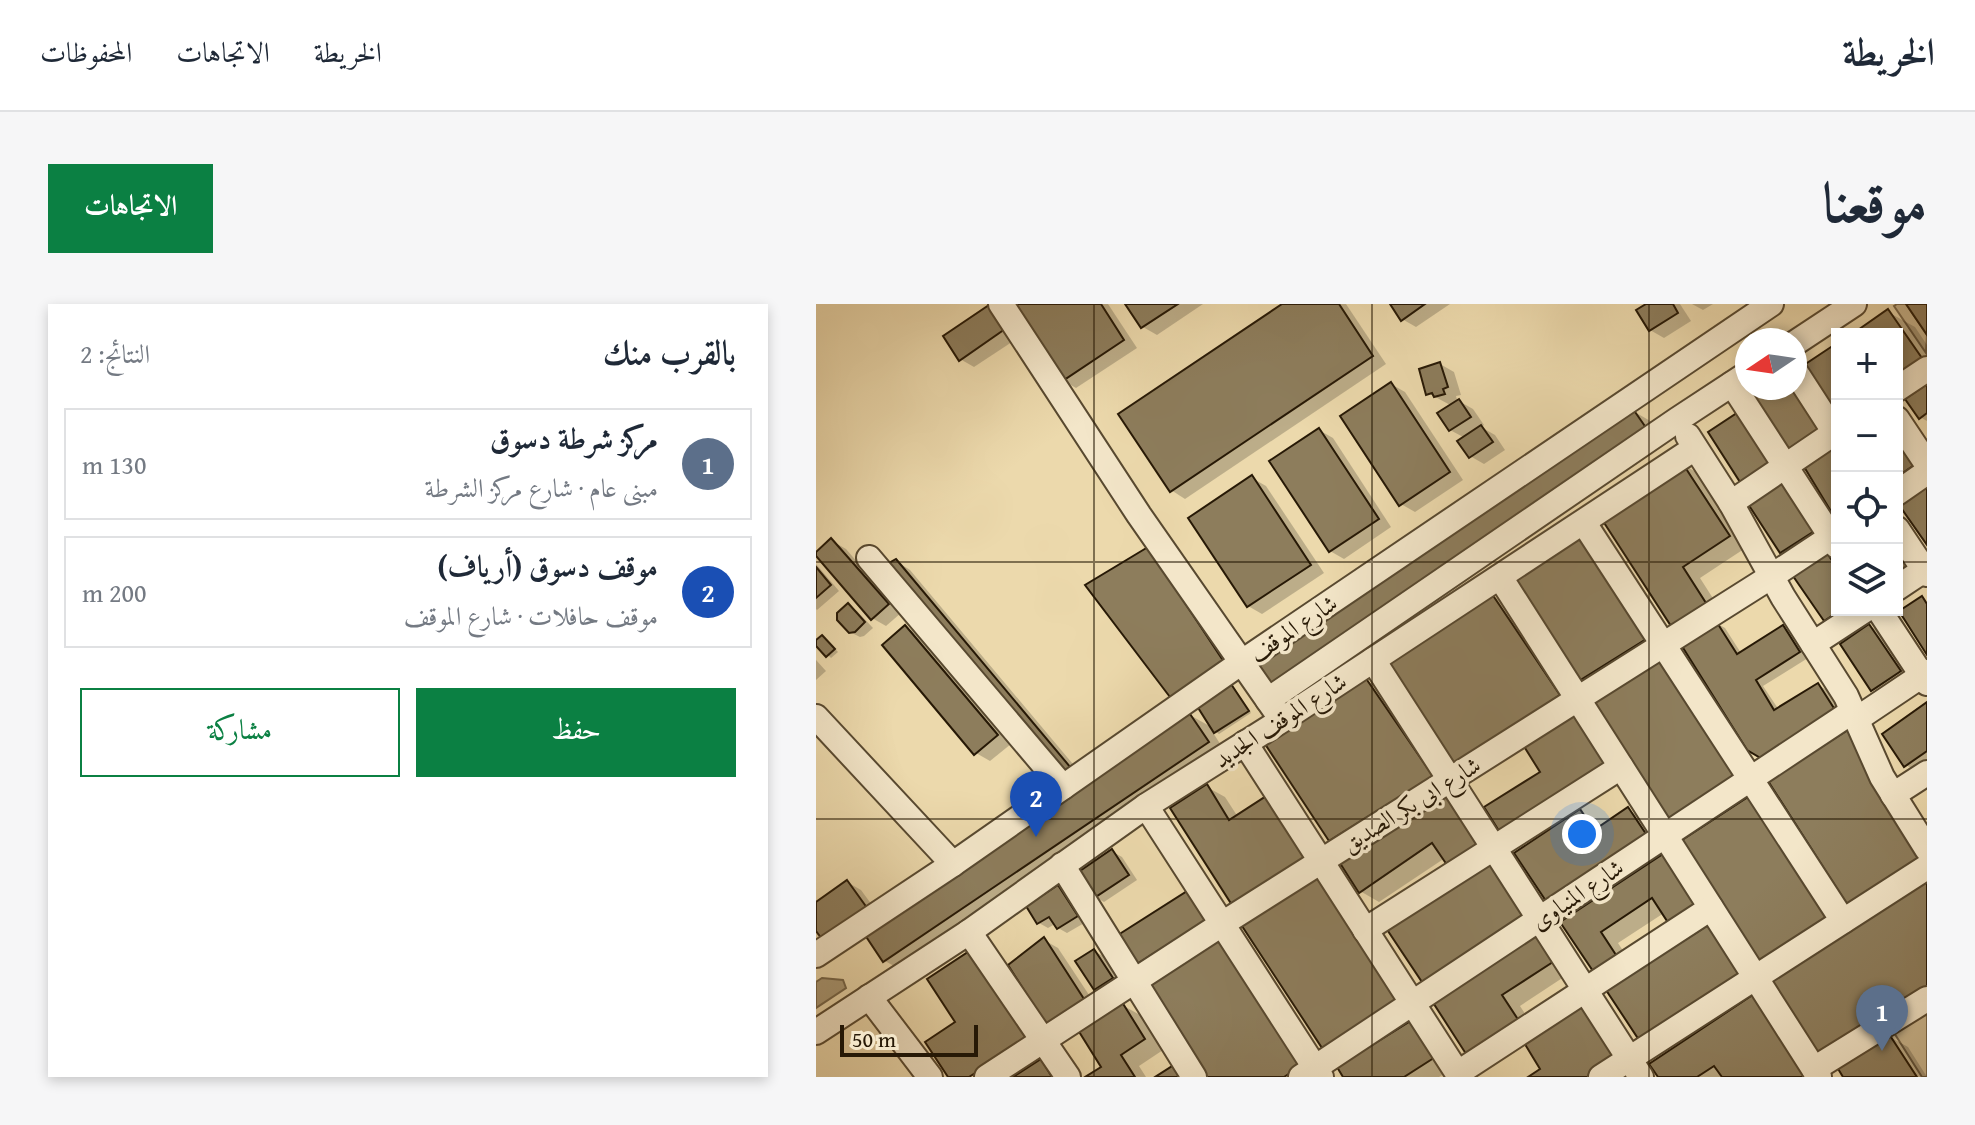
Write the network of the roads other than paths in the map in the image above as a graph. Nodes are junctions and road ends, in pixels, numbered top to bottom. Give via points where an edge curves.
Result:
1 (1001, 304) edge
2 (1771, 304) edge
3 (1854, 304) edge
4 (1836, 326) edge
5 (1807, 338) edge
6 (1927, 369) edge
7 (1735, 382) edge
8 (1903, 385) edge
9 (1807, 389) edge
10 (1750, 400) edge
11 (1677, 420) junction
12 (1831, 425) edge
13 (1903, 428) edge
14 (1831, 436) edge
15 (1695, 448) junction
16 (1927, 464) edge
17 (1785, 466) junction
18 (1927, 472) edge
19 (1903, 489) edge
20 (1731, 503) junction
21 (1584, 523) junction
22 (1831, 533) edge
23 (1903, 538) edge
24 (1831, 541) edge
25 (869, 558) dead end
26 (1926, 571) edge
27 (1772, 576) junction
28 (1500, 577) junction
29 (1903, 584) edge
30 (1856, 616) edge
31 (1883, 616) edge
32 (1813, 644) junction
33 (1664, 645) junction
34 (1373, 660) junction
35 (1242, 662) junction
36 (1925, 677) edge
37 (1578, 699) junction
38 (1268, 700) junction
39 (1855, 715) junction
40 (816, 717) edge
41 (1282, 720) junction
42 (1245, 743) junction
43 (1621, 767) junction
44 (1927, 773) edge
45 (1750, 779) junction
46 (1450, 780) junction
47 (1063, 787) junction
48 (1893, 795) junction
49 (1146, 806) junction
50 (1665, 836) junction
51 (1494, 848) junction
52 (1927, 849) edge
53 (1321, 861) junction
54 (953, 864) junction
55 (1062, 865) junction
56 (1927, 867) edge
57 (1711, 908) junction
58 (1539, 919) junction
59 (1843, 921) junction
60 (1222, 924) junction
61 (1365, 930) junction
62 (969, 932) junction
63 (818, 949) edge
64 (1756, 977) junction
65 (1134, 982) junction
66 (1585, 990) junction
67 (869, 997) junction
68 (1927, 999) edge
69 (1413, 1003) junction
70 (816, 1032) edge
71 (1044, 1040) junction
72 (1635, 1068) edge
73 (1817, 1073) edge
74 (1313, 1074) edge
75 (1459, 1075) edge
76 (930, 1077) edge
77 (987, 1077) edge
78 (1068, 1077) edge
79 (1194, 1077) edge
80 (1601, 1077) edge

1 - 35 street
2 - 35 street, شارع الموقف
3 - 4 street
4 - 5 street
6 - 8 street
7 - 11 street, شارع الموقف
9 - 12 street
10 - 17 street
11 - 15 street
11 - 38 street, شارع الموقف
13 - 16 street
14 - 17 street
15 - 20 street
15 - 21 street, شارع الموقف الجديد
17 - 20 street
17 - 22 street
18 - 19 street
20 - 27 street
21 - 28 street, شارع الموقف الجديد
21 - 33 street
23 - 26 street
24 - 27 street, شارع ابى بكر الصديق
25 - 47 street
26 - 29 street
27 - 32 street
27 - 33 street, شارع ابى بكر الصديق
28 - 34 street, شارع الموقف الجديد
28 - 37 street
30 - 32 street
31 - 36 street
32 - 39 street
33 - 37 street, شارع ابى بكر الصديق
33 - 45 street
34 - 41 street, شارع الموقف الجديد
34 - 46 street
35 - 38 street
35 - 47 street, شارع الموقف
36 - 39 street, شارع المنياوى
37 - 43 street
37 - 46 street, شارع ابى بكر الصديق
38 - 41 street
39 - 45 street, شارع المنياوى
39 - 48 street
40 - 54 street
41 - 42 street, شارع الموقف الجديد
42 - 49 street, شارع الموقف الجديد
42 - 53 street
43 - 50 street
43 - 51 street
44 - 48 street
45 - 50 street, شارع المنياوى
45 - 59 street
46 - 51 street
46 - 53 street, شارع ابى بكر الصديق
47 - 54 street, شارع الموقف
48 - 52 street
49 - 55 street, شارع الموقف الجديد
49 - 60 street
50 - 57 street
50 - 58 street, شارع المنياوى
51 - 58 street
51 - 61 street
53 - 60 street, شارع ابى بكر الصديق
53 - 61 street
54 - 63 street, شارع الموقف
55 - 62 street, شارع الموقف الجديد
55 - 65 street
56 - 59 street
57 - 64 street
57 - 66 street
58 - 66 street
58 - 69 street, شارع المنياوى
59 - 64 street
60 - 65 street, شارع ابى بكر الصديق
60 - 74 street
61 - 69 street
62 - 67 street, شارع الموقف الجديد
62 - 71 street
64 - 72 street
64 - 73 street
65 - 71 street, شارع ابى بكر الصديق
65 - 79 street
66 - 72 street
66 - 75 street
67 - 70 street, شارع الموقف الجديد
67 - 76 street
68 - 73 street
69 - 74 street, شارع المنياوى
69 - 75 street
71 - 77 street, شارع ابى بكر الصديق
71 - 78 street
72 - 80 street

